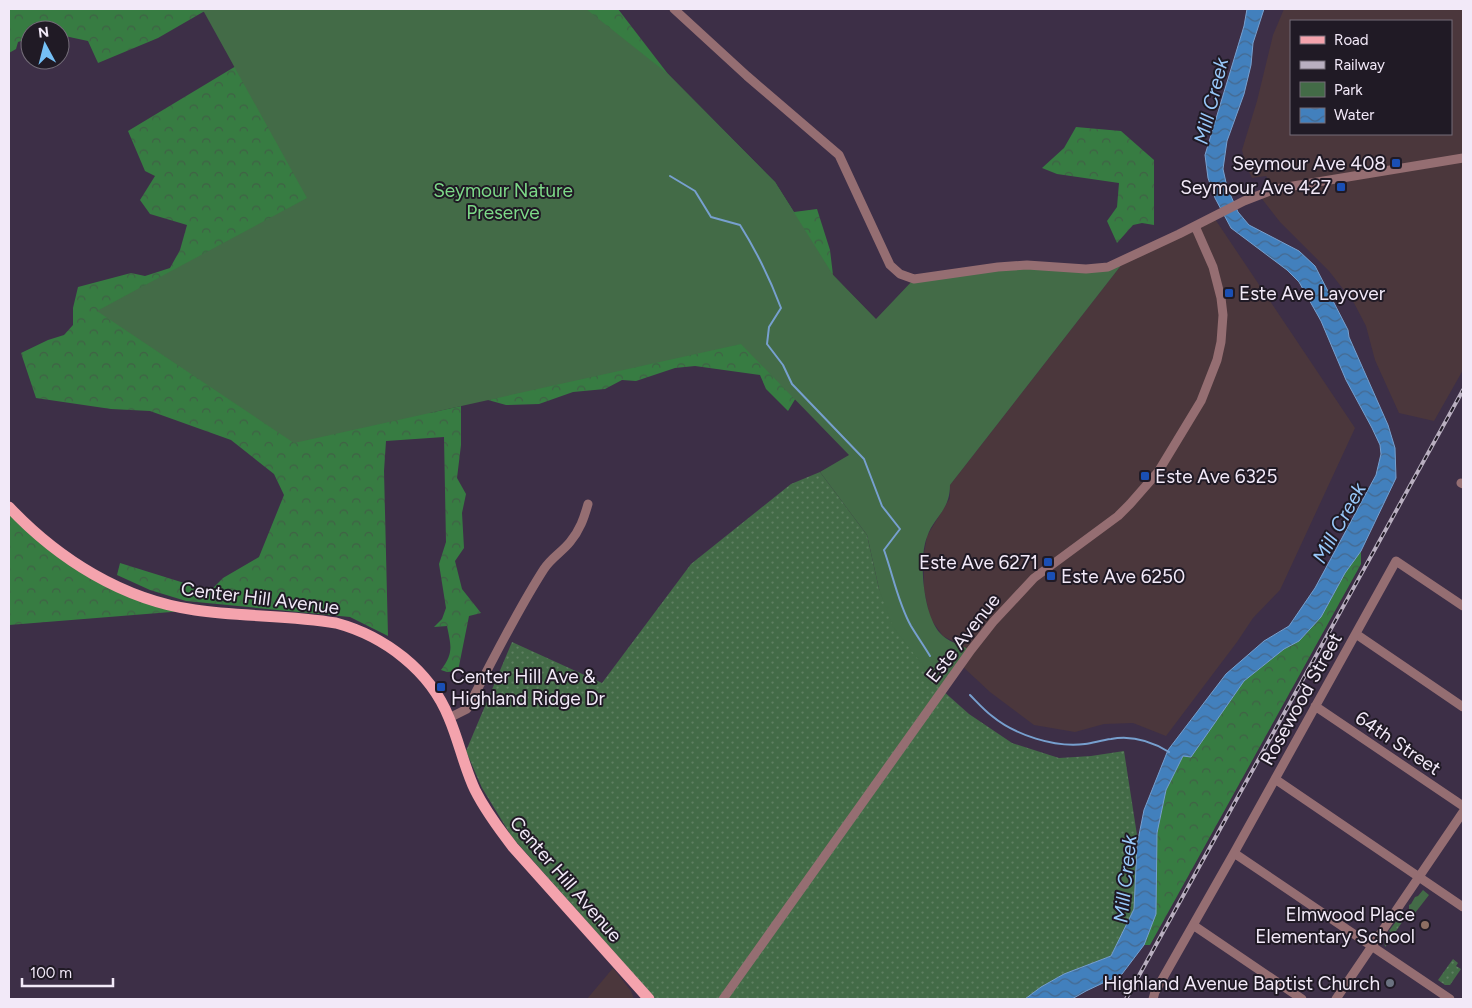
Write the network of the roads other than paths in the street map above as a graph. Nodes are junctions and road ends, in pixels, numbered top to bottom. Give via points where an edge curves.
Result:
1 (674, 9) edge
2 (1463, 158) edge
3 (1194, 226) junction
4 (588, 504) dead end
5 (9, 507) edge
6 (1463, 606) edge
7 (1356, 634) junction
8 (1315, 706) junction
9 (1463, 707) edge
10 (449, 718) junction
11 (1275, 779) junction
12 (1463, 806) edge
13 (1463, 812) edge
14 (1234, 853) junction
15 (1419, 878) junction
16 (1463, 907) edge
17 (1193, 925) junction
18 (1372, 947) junction
19 (649, 999) edge
20 (723, 999) edge
21 (1153, 999) edge
22 (1302, 999) edge
23 (1336, 999) edge
24 (1450, 999) edge

1 - 3 street via 839,155 887,260 895,271 905,277 1027,265 1097,269 1116,264
2 - 3 street via 1275,189
3 - 20 street, Este Avenue via 1218,283 1223,315 1221,342 1206,390 1171,453 1118,516 1034,578 989,627
4 - 10 street via 581,527 539,576 467,709
5 - 10 main road, Center Hill Avenue via 77,566 145,597 196,610 336,623 373,637 399,654 424,678
6 - 7 street, Rosewood Street via 1396,561
7 - 8 street, Rosewood Street
7 - 9 street
8 - 11 street, Rosewood Street
8 - 12 street, 64th Street
10 - 19 main road, Center Hill Avenue via 475,789 494,822
11 - 14 street, Rosewood Street
11 - 15 street
13 - 15 street
14 - 17 street, Rosewood Street
14 - 18 street
15 - 16 street
15 - 18 street
17 - 21 street, Rosewood Street
17 - 22 street
18 - 23 street
18 - 24 street

